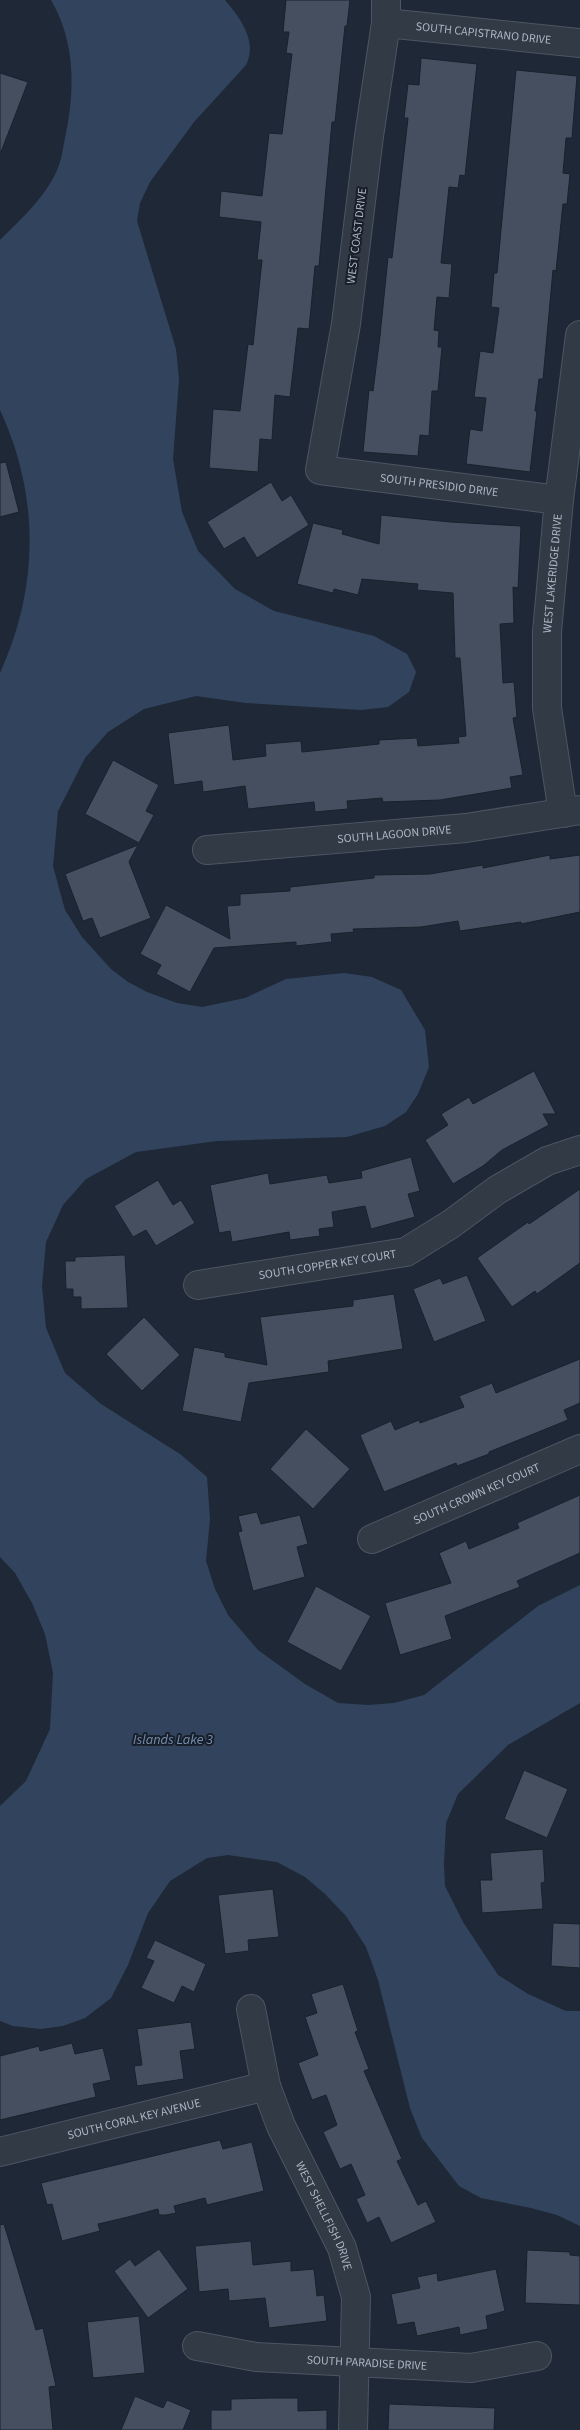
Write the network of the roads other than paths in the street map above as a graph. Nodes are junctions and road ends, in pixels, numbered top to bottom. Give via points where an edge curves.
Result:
1 (386, 11) edge
2 (580, 43) edge
3 (580, 335) edge
4 (320, 470) joint
5 (559, 500) junction
6 (571, 812) edge
7 (207, 850) dead end
8 (580, 1150) edge
9 (198, 1285) dead end
10 (580, 1449) edge
11 (372, 1539) dead end
12 (251, 2009) dead end
13 (266, 2086) junction
14 (0, 2152) edge
15 (197, 2346) dead end
16 (537, 2356) dead end
17 (356, 2363) junction
18 (353, 2430) edge

1 - 2 street, SOUTH CAPISTRANO DRIVE
1 - 4 street, WEST COAST DRIVE via 346,324
3 - 5 street, WEST LAKERIDGE DRIVE
4 - 5 street, SOUTH PRESIDIO DRIVE
5 - 6 street, WEST LAKERIDGE DRIVE via 547,632 547,708
6 - 7 street, SOUTH LAGOON DRIVE via 466,828
8 - 9 street, SOUTH COPPER KEY COURT via 547,1161 506,1185 406,1252
10 - 11 street, SOUTH CROWN KEY COURT
12 - 13 street, WEST SHELLFISH DRIVE
13 - 14 street, SOUTH CORAL KEY AVENUE
13 - 17 street, WEST SHELLFISH DRIVE via 282,2126 342,2248 356,2298
15 - 17 street, SOUTH PARADISE DRIVE via 256,2357
16 - 17 street, SOUTH PARADISE DRIVE via 470,2368
17 - 18 street, WEST SHELLFISH DRIVE

